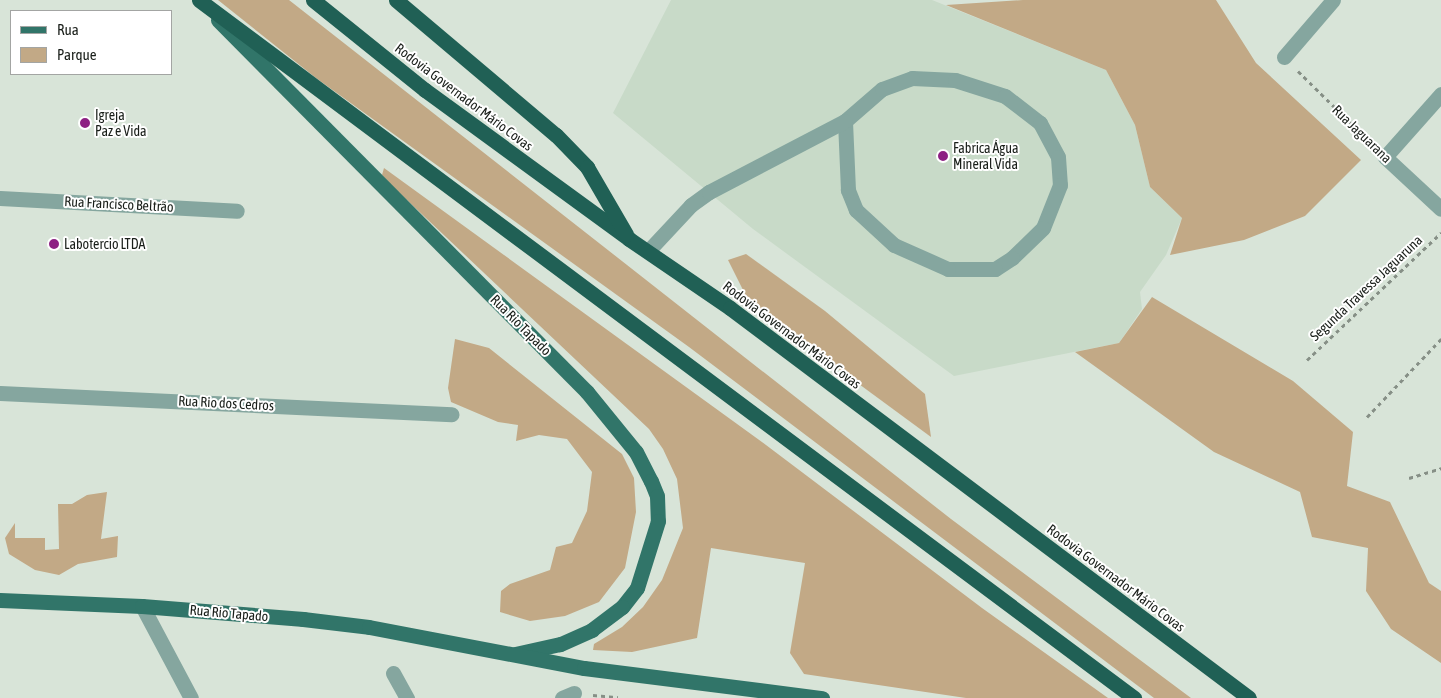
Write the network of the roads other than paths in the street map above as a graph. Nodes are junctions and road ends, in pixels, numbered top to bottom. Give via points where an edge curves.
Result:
1 (199, 0) edge
2 (313, 0) edge
3 (396, 0) edge
4 (1333, 0) edge
5 (1284, 57) road end
6 (1441, 94) edge
7 (845, 121) junction
8 (0, 198) edge
9 (1441, 209) edge
10 (238, 210) dead end
11 (629, 240) junction
12 (648, 251) junction
13 (0, 393) edge
14 (452, 414) dead end
15 (0, 600) edge
16 (142, 606) junction
17 (516, 654) junction
18 (393, 674) dead end
19 (191, 698) edge
20 (407, 698) edge
21 (822, 698) edge
22 (1134, 698) edge
23 (1249, 698) edge

1 - 17 main road, Rua Rio Tapado via 588,392 636,452 651,481 658,521 637,588 622,607 592,630 560,644
1 - 22 highway
2 - 11 highway, Rodovia Governador Mário Covas via 425,90
3 - 11 highway via 556,135 587,167
4 - 5 street
6 - 9 street, Rua Jaguarana via 1385,157
7 - 7 street via 848,190 856,210 894,245 948,269 996,269 1043,228 1060,185 1058,157 1040,123 1004,96 955,80 912,78 882,89
7 - 12 street via 709,192 691,205
8 - 10 street, Rua Francisco Beltrão
11 - 12 highway, Rodovia Governador Mário Covas
12 - 23 highway, Rodovia Governador Mário Covas via 730,308
13 - 14 street, Rua Rio dos Cedros
15 - 16 main road, Rua Rio Tapado
16 - 17 main road, Rua Rio Tapado via 363,626
16 - 19 street
17 - 21 main road, Rua Rio Tapado via 584,668
18 - 20 street

